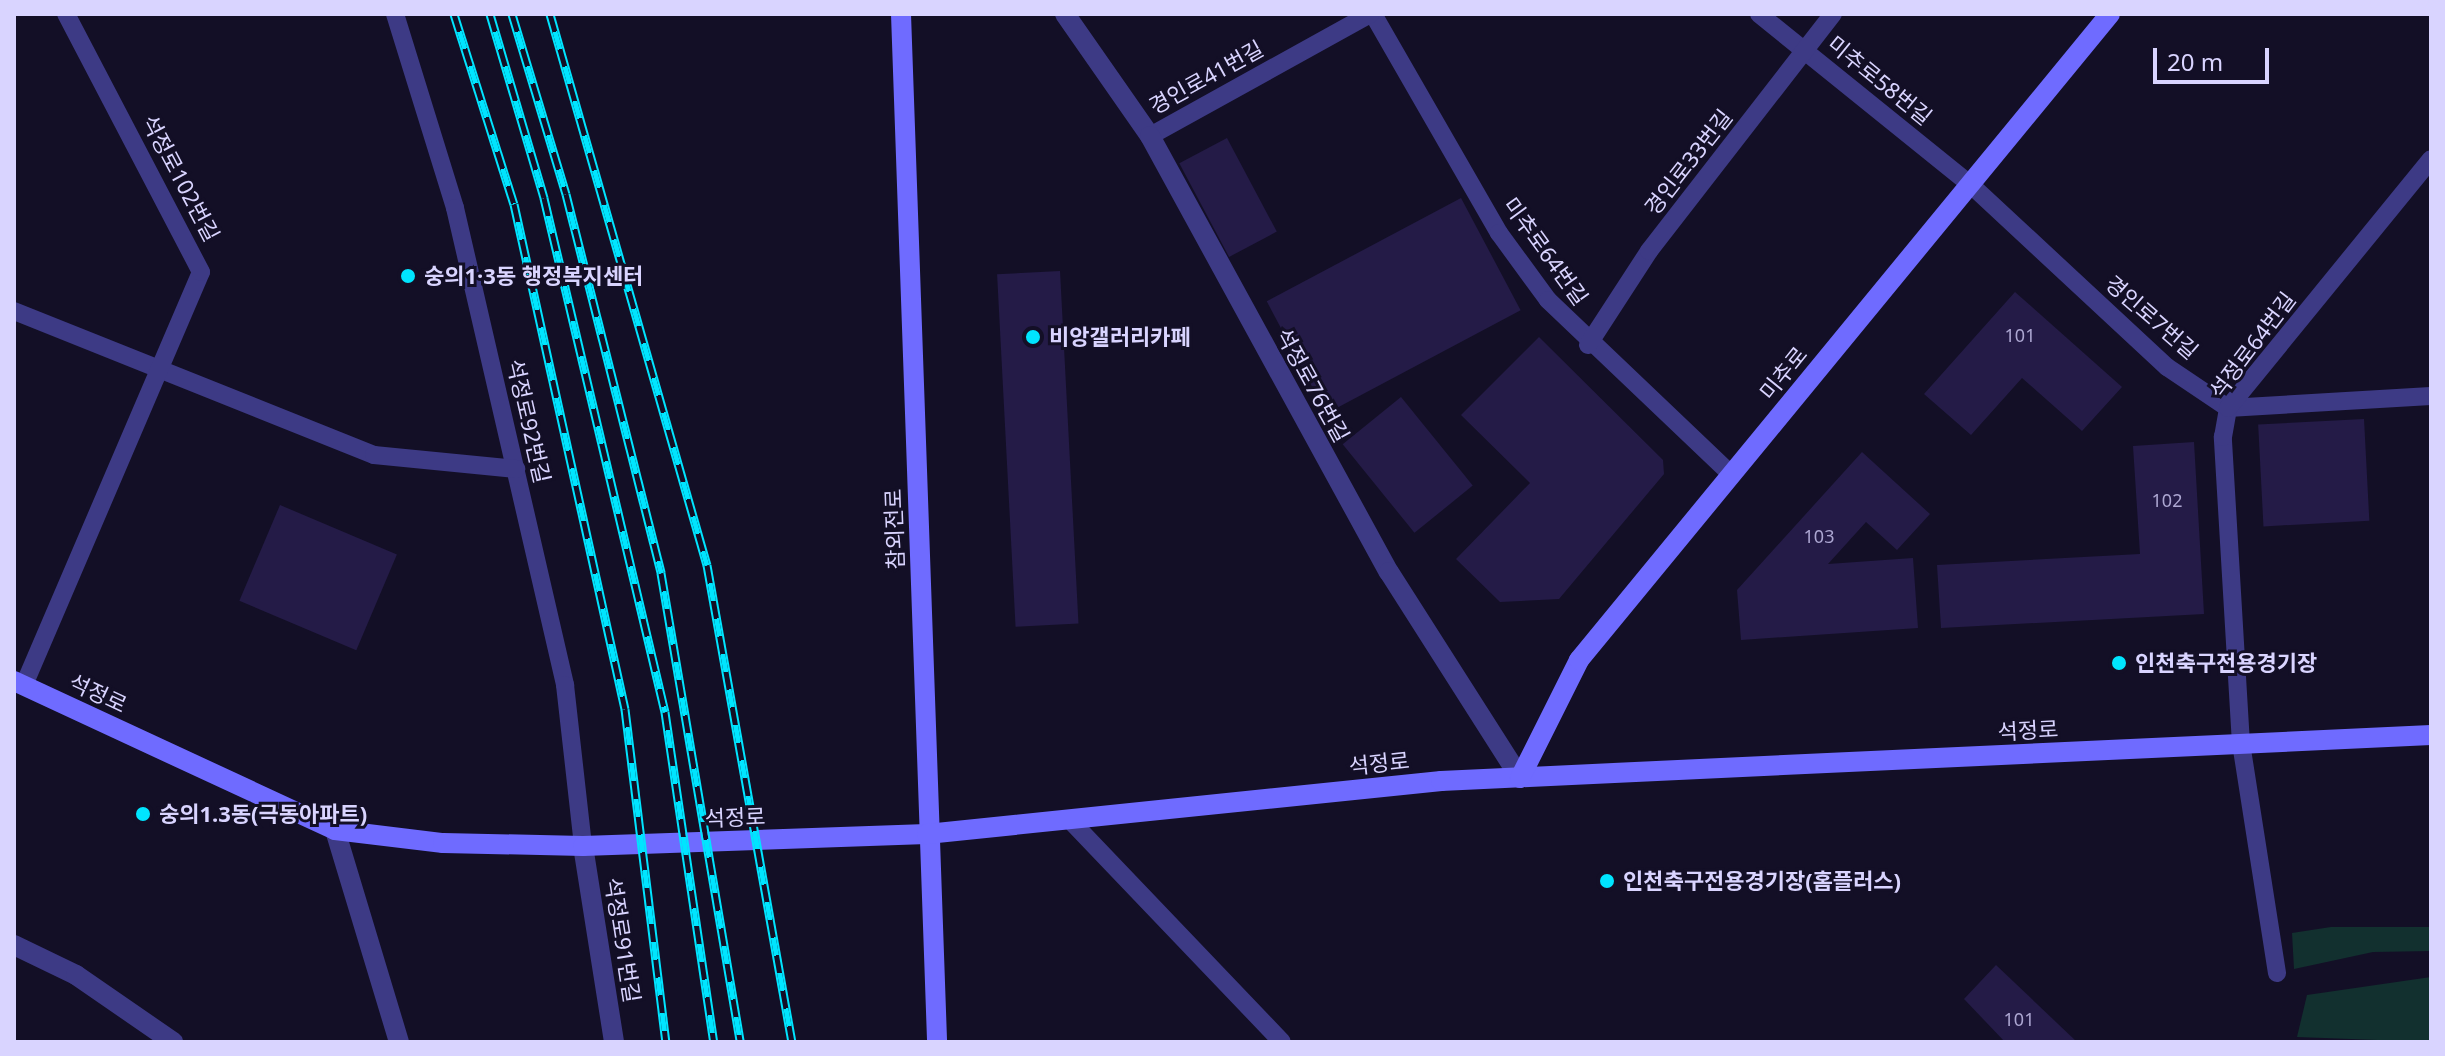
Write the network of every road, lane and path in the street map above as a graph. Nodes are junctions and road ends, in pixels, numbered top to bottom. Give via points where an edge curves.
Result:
1 (66, 14) edge
2 (395, 14) edge
3 (901, 14) edge
4 (1065, 14) edge
5 (1372, 14) edge
6 (1759, 14) edge
7 (1833, 14) edge
8 (2110, 14) edge
9 (1805, 51) junction
10 (1150, 136) junction
11 (2431, 159) edge
12 (1970, 184) junction
13 (14, 311) edge
14 (1588, 345) junction
15 (163, 371) junction
16 (2431, 396) edge
17 (2228, 408) junction
18 (516, 469) junction
19 (1731, 474) junction
20 (19, 683) edge
21 (2431, 735) edge
22 (2241, 744) junction
23 (1520, 778) junction
24 (1069, 819) junction
25 (335, 830) junction
26 (927, 834) junction
27 (583, 846) junction
28 (14, 945) edge
29 (2277, 973) dead end
30 (173, 1042) edge
31 (399, 1042) edge
32 (614, 1042) edge
33 (937, 1042) edge
34 (1282, 1042) edge

1 - 15 lane, 석정로102번길 via 201,272
2 - 18 lane, 석정로92번길 via 455,208
3 - 26 main road, 참외전로
4 - 10 street, 석정로76번길
5 - 10 lane, 경인로41번길
5 - 14 lane, 미추로64번길 via 1499,233
6 - 9 lane, 미추로58번길
7 - 9 lane, 경인로33번길
8 - 12 main road, 미추로
9 - 12 lane, 미추로58번길
9 - 14 lane, 경인로33번길 via 1649,251
10 - 23 street, 석정로76번길 via 1389,572
11 - 17 lane, 석정로64번길
12 - 17 lane, 경인로7번길 via 2167,367
12 - 19 main road, 미추로
13 - 15 lane
14 - 19 lane, 미추로64번길
15 - 18 lane via 374,455
15 - 20 lane, 석정로102번길
16 - 17 lane
17 - 22 lane, 석정로64번길 via 2223,437
18 - 27 lane, 석정로92번길 via 565,685
19 - 23 main road, 미추로 via 1579,660
20 - 25 main road, 석정로
21 - 22 main road, 석정로
22 - 23 main road, 석정로
22 - 29 lane, 석정로64번길
23 - 24 main road, 석정로
24 - 26 main road, 석정로
24 - 34 lane
25 - 27 main road, 석정로 via 443,843
25 - 31 street
26 - 27 main road, 석정로
26 - 33 main road, 참외전로
27 - 32 street, 석정로91번길
28 - 30 street via 76,975

